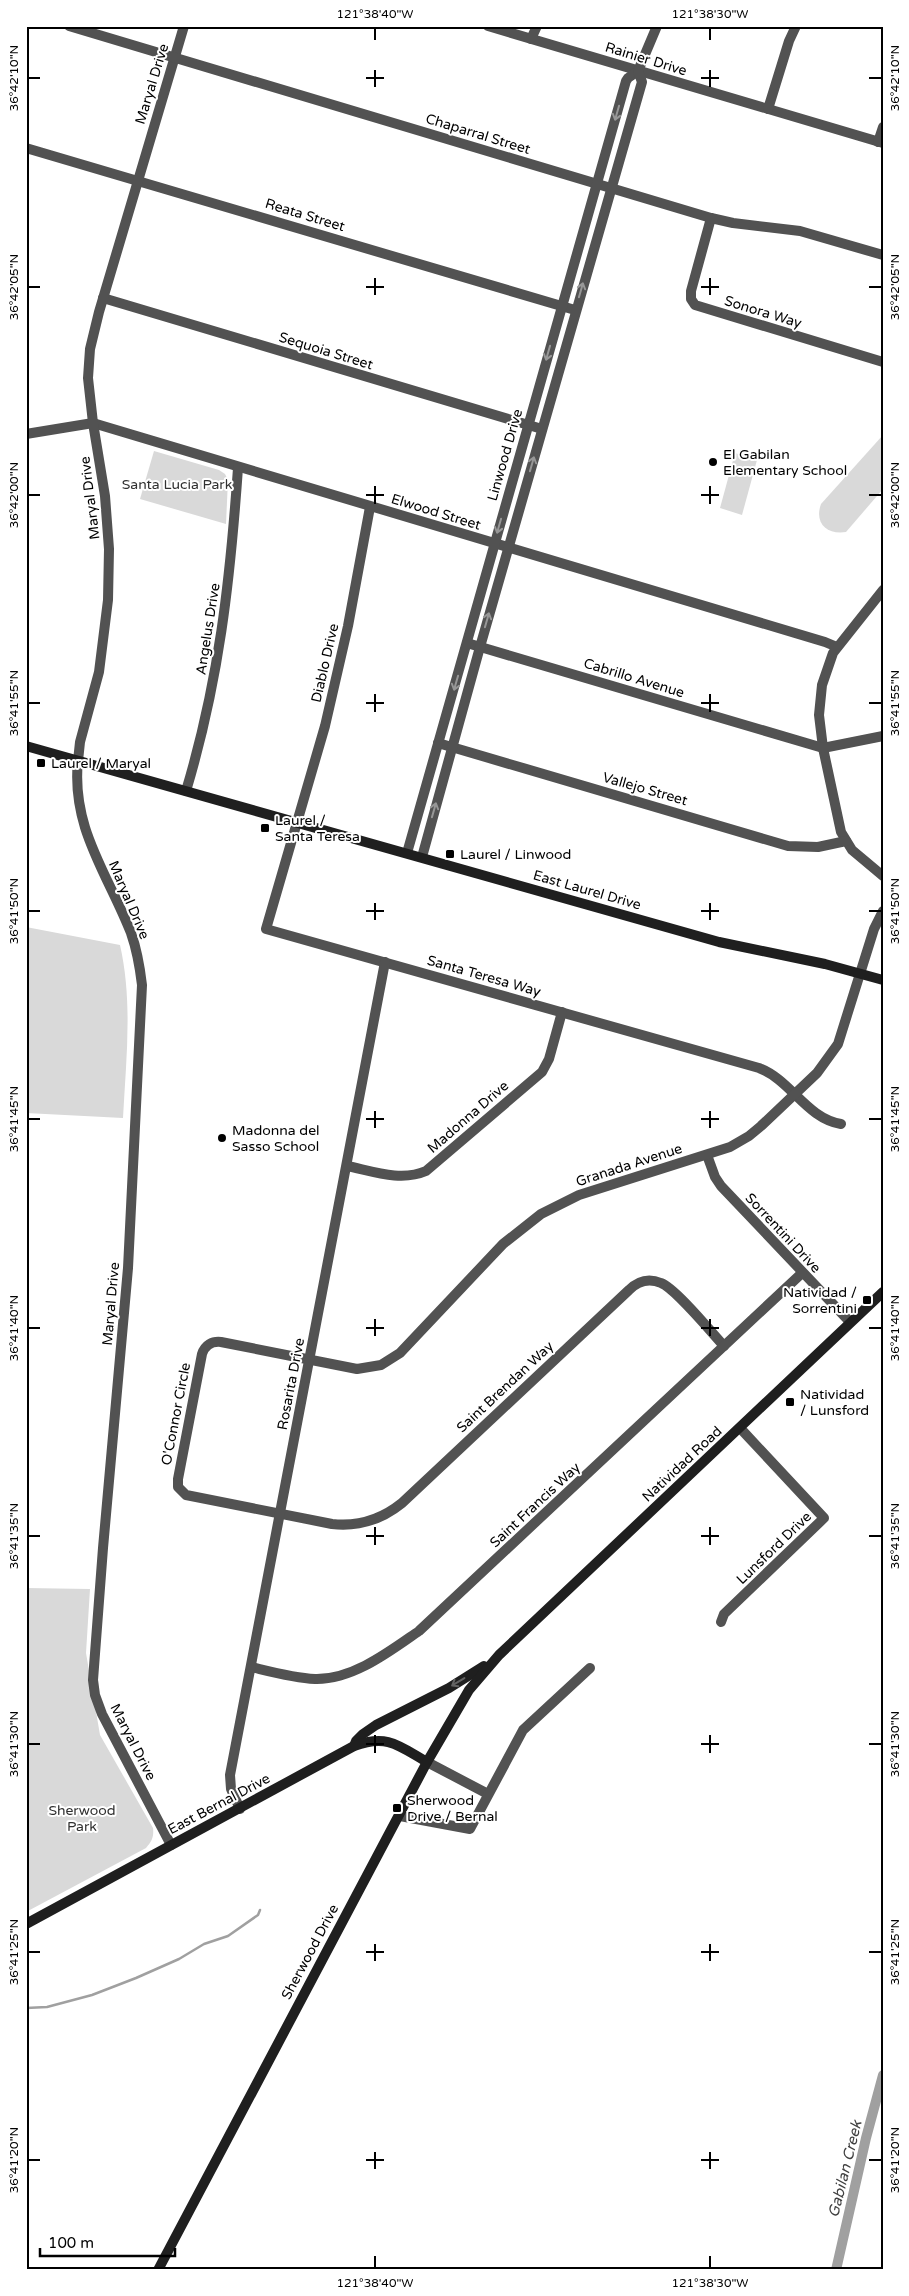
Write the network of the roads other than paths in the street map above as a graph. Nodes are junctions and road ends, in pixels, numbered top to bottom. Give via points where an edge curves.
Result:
1 (69, 26) edge
2 (184, 26) edge
3 (488, 26) edge
4 (537, 26) edge
5 (657, 26) edge
6 (796, 26) edge
7 (531, 39) junction
8 (174, 58) junction
9 (638, 71) junction
10 (768, 109) junction
11 (883, 127) edge
12 (881, 143) edge
13 (26, 148) edge
14 (138, 180) junction
15 (597, 184) junction
16 (610, 187) junction
17 (711, 218) junction
18 (883, 255) edge
19 (103, 298) junction
20 (562, 306) junction
21 (575, 310) junction
22 (883, 362) edge
23 (93, 424) junction
24 (528, 425) junction
25 (542, 429) junction
26 (26, 434) edge
27 (238, 468) junction
28 (370, 507) junction
29 (494, 544) junction
30 (508, 548) junction
31 (883, 590) edge
32 (467, 643) junction
33 (480, 647) junction
34 (836, 647) junction
35 (883, 736) edge
36 (438, 743) junction
37 (26, 746) edge
38 (452, 747) junction
39 (823, 748) junction
40 (78, 761) junction
41 (186, 791) junction
42 (297, 822) junction
43 (846, 841) junction
44 (406, 853) junction
45 (422, 857) junction
46 (883, 876) edge
47 (883, 911) edge
48 (385, 962) junction
49 (860, 974) junction
50 (883, 980) edge
51 (562, 1012) junction
52 (794, 1095) junction
53 (841, 1124) dead end
54 (707, 1155) junction
55 (346, 1166) junction
56 (802, 1274) junction
57 (883, 1292) edge
58 (850, 1322) junction
59 (724, 1346) junction
60 (310, 1360) junction
61 (740, 1428) junction
62 (280, 1513) junction
63 (721, 1622) dead end
64 (499, 1656) junction
65 (250, 1667) junction
66 (590, 1668) dead end
67 (354, 1746) junction
68 (427, 1762) junction
69 (488, 1794) junction
70 (240, 1809) junction
71 (400, 1816) junction
72 (171, 1845) junction
73 (26, 1924) edge
74 (158, 2270) edge

1 - 8 street, Chaparral Street
2 - 8 street, Maryal Drive
3 - 7 street, Rainier Drive
4 - 7 street
5 - 9 street, Linwood Drive
6 - 10 street
7 - 9 street, Rainier Drive
8 - 14 street, Maryal Drive
8 - 15 street, Chaparral Street
9 - 10 street, Rainier Drive
9 -> 15 street, Linwood Drive via 628,78
9 - 16 street, Linwood Drive via 642,82
10 - 12 street, Rainier Drive
11 - 12 street
13 - 14 street, Reata Street
14 - 19 street, Maryal Drive
14 - 20 street, Reata Street
15 - 16 street, Chaparral Street
15 - 20 street, Linwood Drive
16 - 17 street, Chaparral Street
21 -> 16 street, Linwood Drive
17 - 18 street, Chaparral Street via 800,231
17 - 22 street, Sonora Way via 691,291 695,305
19 - 23 street, Maryal Drive via 89,365
19 - 24 street, Sequoia Street
20 - 21 street, Reata Street
20 -> 24 street, Linwood Drive
21 - 25 street, Linwood Drive
23 - 26 street, Elwood Street
23 - 27 street, Elwood Street
23 - 40 street, Maryal Drive via 105,496 108,600 102,655
24 - 25 street, Sequoia Street
24 -> 29 street, Linwood Drive
30 -> 25 street, Linwood Drive
27 - 28 street, Elwood Street
27 - 41 street, Angelus Drive via 232,560 222,636 204,728
28 - 29 street, Elwood Street
28 - 42 street, Diablo Drive via 348,626
29 - 30 street, Elwood Street
29 - 32 street, Linwood Drive
33 -> 30 street, Linwood Drive
30 - 34 street, Elwood Street
31 - 34 street
32 - 33 street, Cabrillo Avenue
32 -> 36 street, Linwood Drive
33 - 38 street, Linwood Drive
33 - 39 street, Cabrillo Avenue
34 - 39 street via 820,696
35 - 39 street
36 - 38 street, Vallejo Street
36 - 44 street, Linwood Drive
37 - 40 main road, East Laurel Drive
38 - 43 street, Vallejo Street via 788,846 818,847
45 -> 38 street, Linwood Drive
39 - 43 street via 838,822
40 - 41 main road, East Laurel Drive
40 - 72 street, Maryal Drive via 76,791 83,826 131,934 142,986 128,1268 93,1680 102,1714
41 - 42 main road, East Laurel Drive
42 - 44 main road, East Laurel Drive
42 - 48 street, Santa Teresa Way via 266,929
43 - 46 street via 858,857
44 - 45 main road, East Laurel Drive
45 - 49 main road, East Laurel Drive via 719,942
47 - 49 street, Granada Avenue
48 - 51 street, Santa Teresa Way
48 - 55 street, Rosarita Drive
49 - 50 main road, East Laurel Drive
49 - 52 street, Granada Avenue via 838,1044 822,1068
51 - 52 street, Santa Teresa Way via 759,1068 777,1077
51 - 55 street, Madonna Drive via 549,1059 542,1072 426,1171 400,1176
52 - 53 street, Santa Teresa Way via 824,1120
52 - 54 street, Granada Avenue via 749,1136
54 - 56 street, Sorrentini Drive via 721,1186
54 - 60 street, Granada Avenue via 579,1195 541,1214 503,1244 404,1348 386,1362 358,1368
55 - 60 street, Rosarita Drive
56 - 58 street, Sorrentini Drive
56 - 59 street, Saint Francis Way
57 - 58 main road, Natividad Road
58 - 61 main road, Natividad Road
59 - 62 street, Saint Brendan Way via 669,1287 656,1281 641,1281 393,1510 371,1521 348,1525
59 - 65 street, Saint Francis Way via 439,1614 410,1637 354,1671 334,1677 307,1678
60 - 62 street, Rosarita Drive
60 - 62 street, O'Connor Circle via 213,1342 203,1350 198,1373 178,1479 180,1490 186,1495
61 - 63 street, Lunsford Drive via 824,1518 724,1614
61 - 64 main road, Natividad Road
62 - 65 street, Rosarita Drive
64 -> 67 main road via 449,1688 363,1734
64 - 68 main road, Sherwood Drive via 469,1690
65 - 70 street, Rosarita Drive via 229,1780
66 - 69 street via 523,1730
67 - 68 main road, East Bernal Drive via 378,1739
67 - 70 main road, East Bernal Drive
68 - 69 street
68 - 71 main road, Sherwood Drive
69 - 71 street via 470,1829
70 - 72 main road, East Bernal Drive
71 - 74 main road, Sherwood Drive
72 - 73 main road, East Bernal Drive

